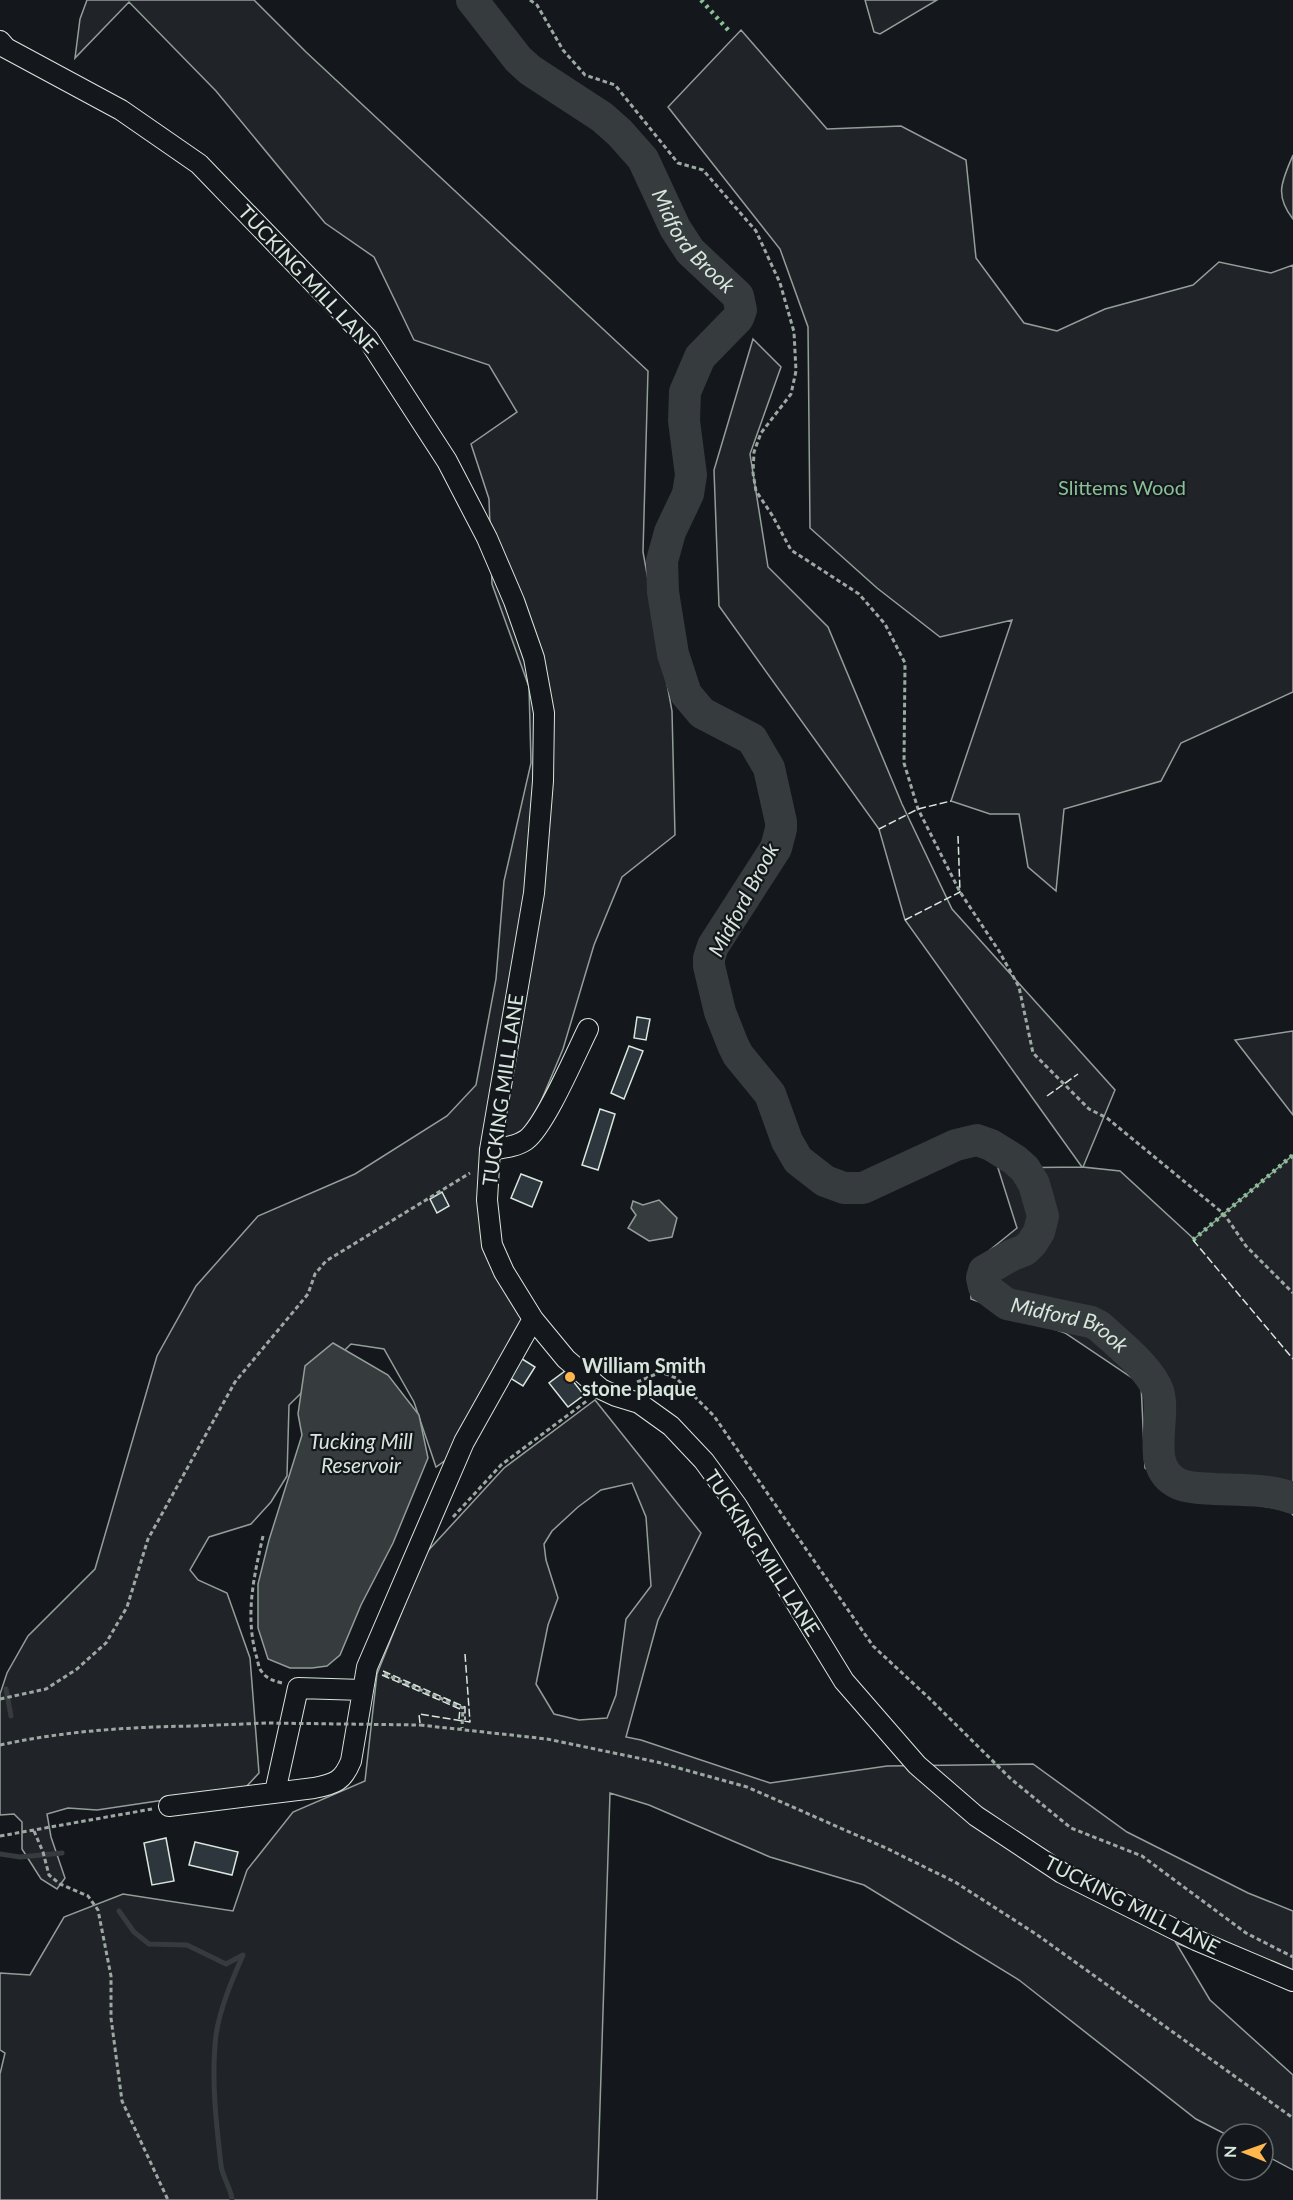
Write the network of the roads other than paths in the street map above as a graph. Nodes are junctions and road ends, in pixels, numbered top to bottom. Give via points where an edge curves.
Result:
1 (0, 41) edge
2 (588, 1029) dead end
3 (489, 1157) junction
4 (533, 1319) junction
5 (363, 1690) junction
6 (275, 1792) junction
7 (169, 1806) road end
8 (1293, 1981) edge

1 - 3 street, TUCKING MILL LANE via 6,48 121,110 200,164 368,339 447,461 487,538 534,658 544,713 534,892
2 - 3 street via 542,1121 527,1140
3 - 4 street, TUCKING MILL LANE via 488,1221 492,1245
4 - 5 street via 464,1442 368,1667
4 - 8 street, TUCKING MILL LANE via 566,1359 601,1389 639,1403 671,1426 704,1461 737,1506 844,1681 917,1765 976,1816 1062,1873 1196,1940
5 - 6 street via 345,1776 328,1785
5 - 6 street via 298,1688
6 - 7 street

